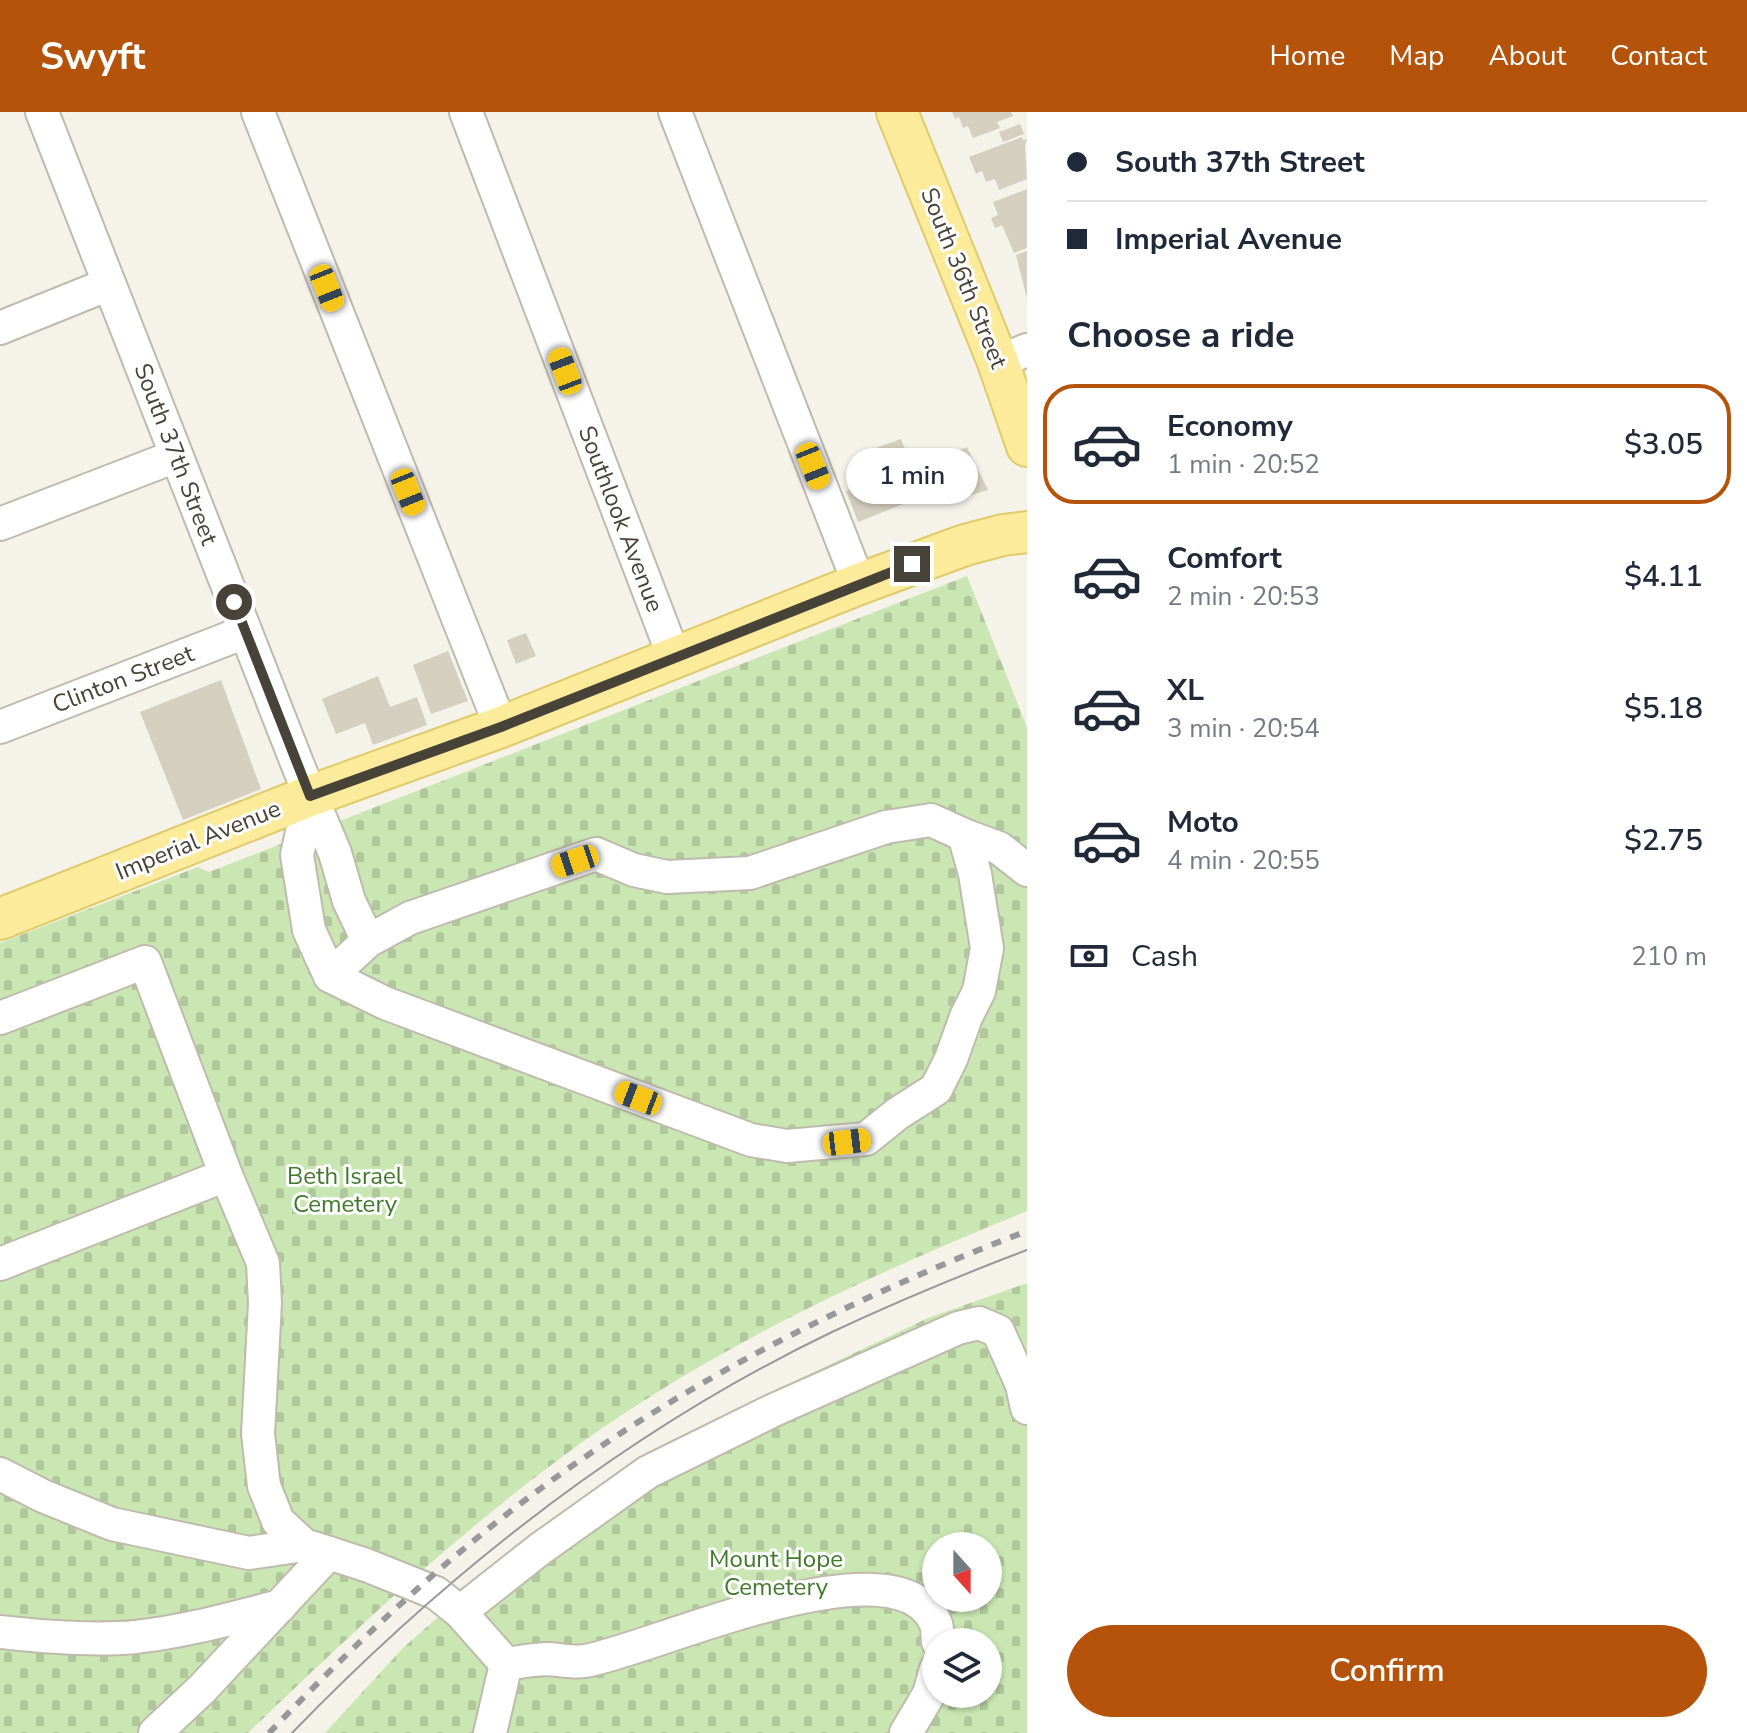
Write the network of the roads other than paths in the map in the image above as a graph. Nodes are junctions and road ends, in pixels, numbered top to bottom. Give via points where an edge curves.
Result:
1 (42, 112) edge
2 (258, 112) edge
3 (466, 112) edge
4 (675, 112) edge
5 (897, 112) edge
6 (109, 284) junction
7 (0, 328) edge
8 (1012, 356) edge
9 (1027, 446) edge
10 (176, 456) junction
11 (0, 524) edge
12 (1027, 532) edge
13 (859, 584) junction
14 (245, 632) junction
15 (674, 657) junction
16 (0, 727) edge
17 (501, 727) junction
18 (310, 796) junction
19 (964, 835) junction
20 (1027, 870) edge
21 (0, 919) edge
22 (368, 941) junction
23 (330, 976) junction
24 (0, 1018) edge
25 (226, 1175) junction
26 (0, 1264) edge
27 (1027, 1408) edge
28 (0, 1474) edge
29 (316, 1549) junction
30 (280, 1606) junction
31 (460, 1612) junction
32 (937, 1628) edge
33 (0, 1632) edge
34 (506, 1664) junction
35 (922, 1706) edge
36 (155, 1733) edge
37 (490, 1733) edge
38 (906, 1733) edge

1 - 6 street, South 37th Street
2 - 17 street
3 - 15 street, Southlook Avenue
4 - 13 street
5 - 8 main road, South 36th Street
6 - 7 street
6 - 10 street, South 37th Street
8 - 9 main road, South 36th Street
10 - 11 street
10 - 14 street, South 37th Street
12 - 13 main road, Imperial Avenue via 965,545
13 - 15 main road, Imperial Avenue
14 - 16 street, Clinton Street
14 - 18 street, South 37th Street
15 - 17 main road, Imperial Avenue
17 - 18 main road, Imperial Avenue
18 - 21 main road, Imperial Avenue
18 - 22 street, South 37th Street
18 - 23 street via 297,855 309,930
19 - 20 street via 999,848
19 - 22 street via 931,820 886,827 750,873 695,876 634,870 596,854 410,918
19 - 23 street via 987,948 979,991 936,1089 866,1139 787,1146 751,1140 385,1003
22 - 23 street
24 - 25 street via 145,962
25 - 26 street
25 - 29 street via 263,1263 258,1434 264,1486 278,1521
27 - 31 street via 998,1331 979,1323 958,1328 648,1472
28 - 29 street via 112,1524 249,1553
29 - 30 street
29 - 31 street via 436,1593
30 - 33 street via 135,1637 53,1638
30 - 36 street
31 - 34 street
32 - 34 street via 923,1606 901,1594 862,1589 813,1594 735,1613 583,1661
34 - 37 street
35 - 38 street

